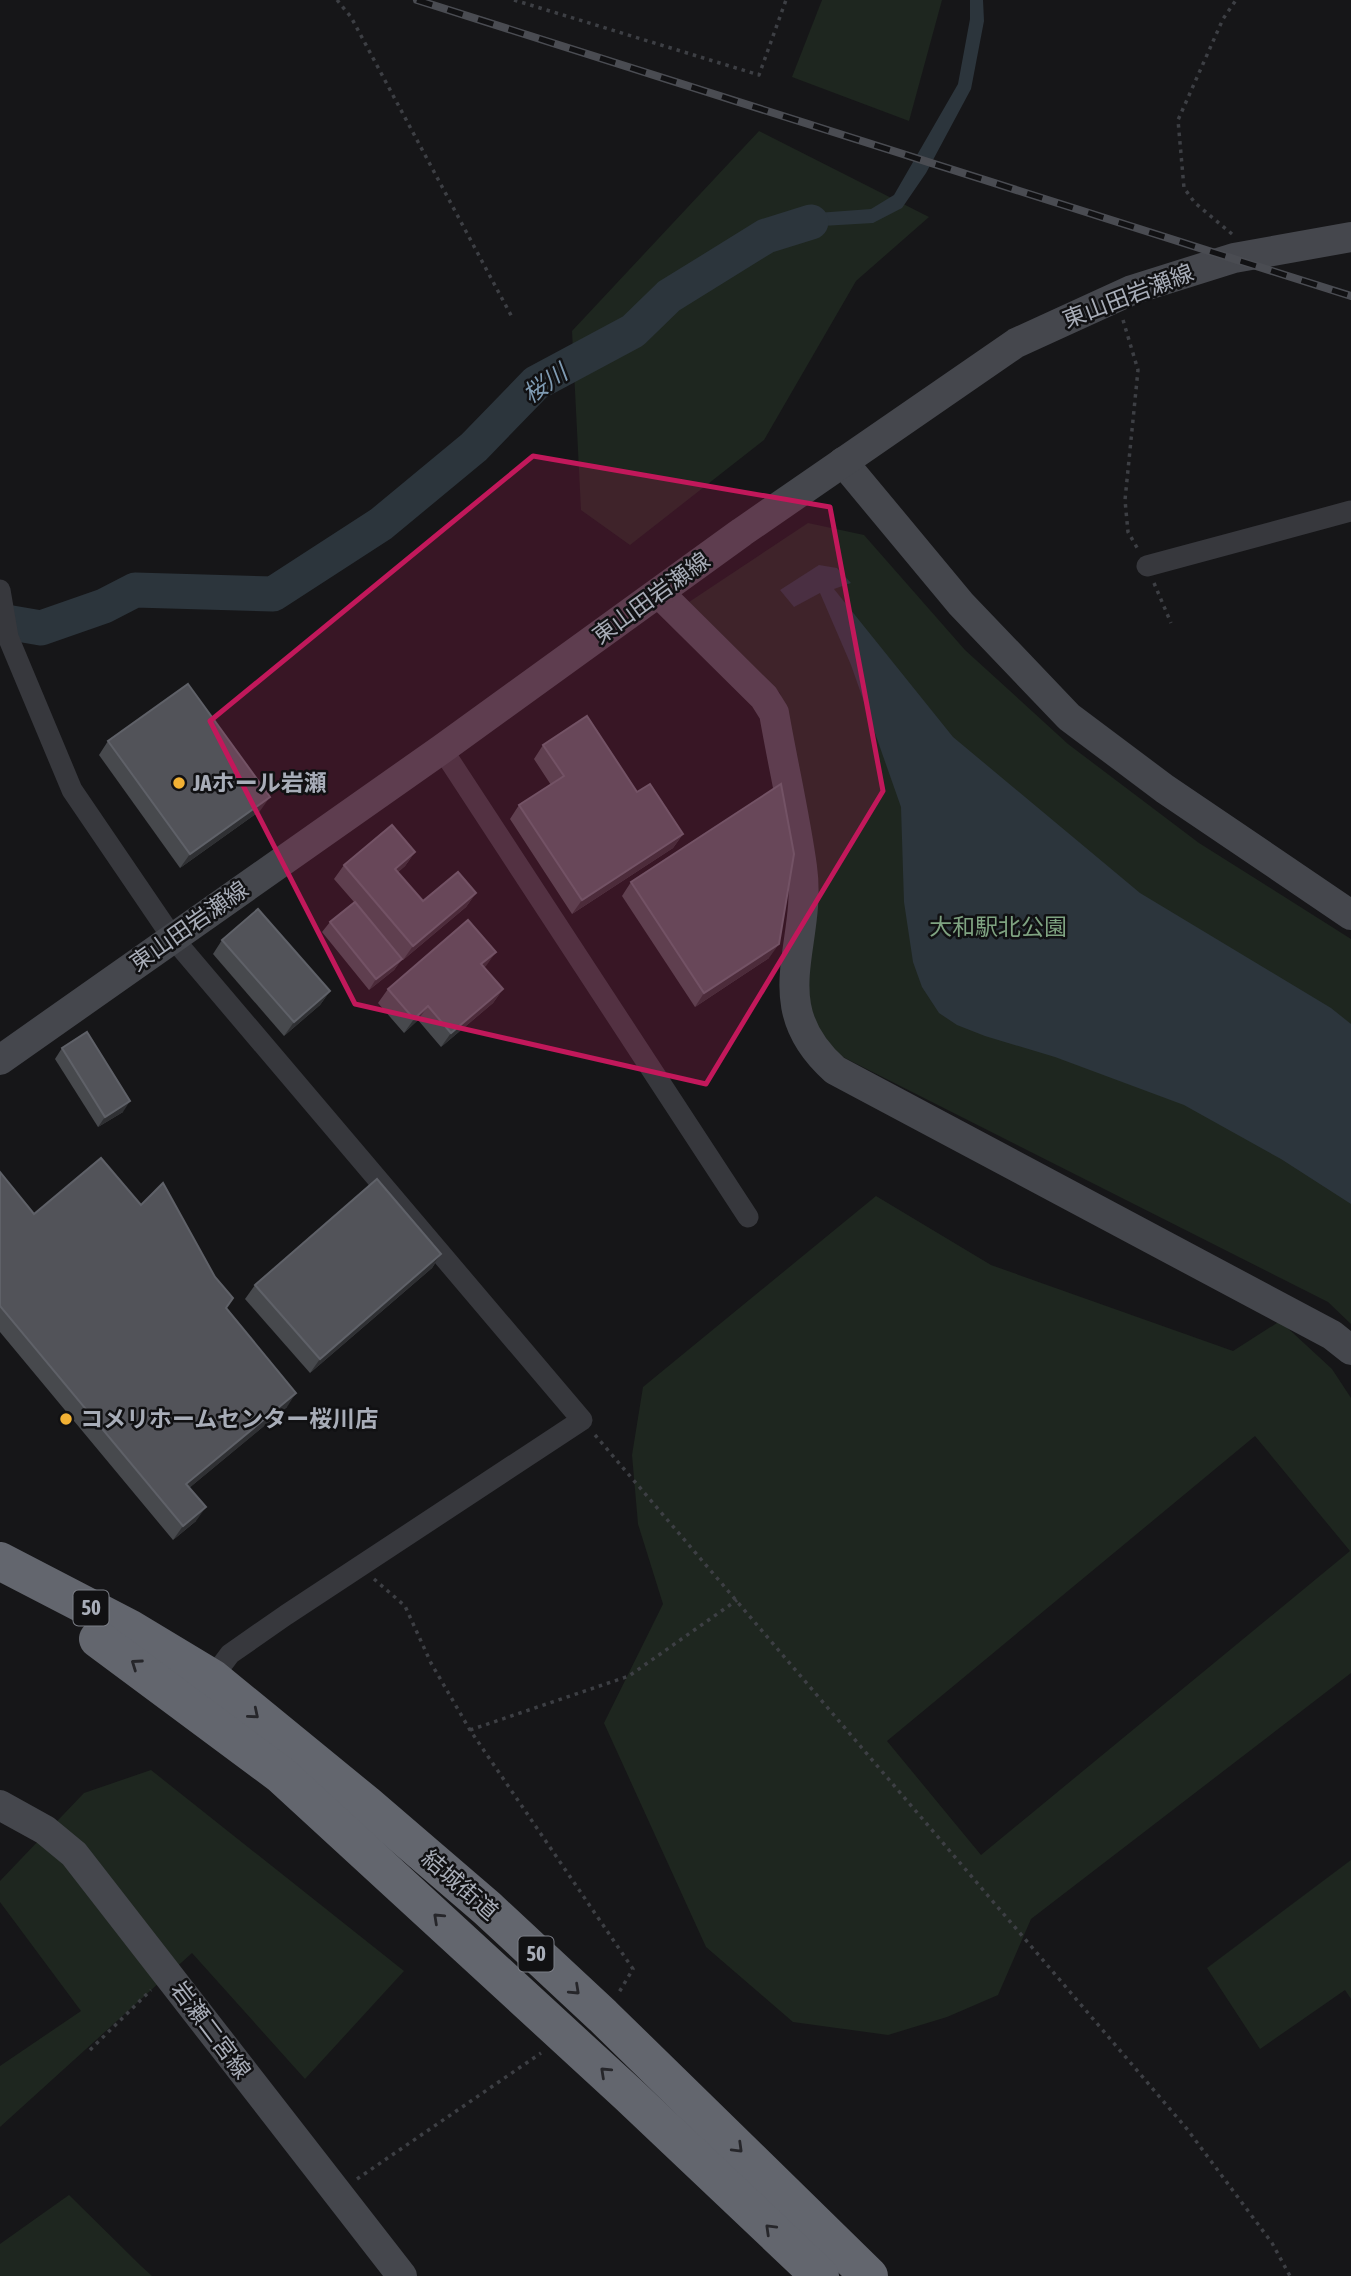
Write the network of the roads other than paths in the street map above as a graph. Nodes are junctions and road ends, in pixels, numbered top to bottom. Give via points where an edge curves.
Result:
1 (1351, 237) edge
2 (843, 462) junction
3 (1351, 511) edge
4 (1147, 566) road end
5 (1, 592) edge
6 (659, 593) junction
7 (442, 749) junction
8 (1351, 915) edge
9 (173, 937) junction
10 (0, 1060) edge
11 (748, 1217) dead end
12 (1351, 1350) edge
13 (0, 1561) edge
14 (0, 1588) edge
15 (212, 1678) junction
16 (0, 1805) edge
17 (402, 2276) edge
18 (820, 2276) edge
19 (869, 2276) edge

1 - 2 main road, 東山田岩瀬線 via 1248,255 1115,297 1016,343
2 - 6 main road, 東山田岩瀬線
2 - 8 main road via 961,604 1069,717 1165,789
3 - 4 street
5 - 9 street via 8,637 72,790
6 - 7 main road, 東山田岩瀬線
6 - 12 main road via 764,697 774,713 803,870 793,992 800,1019 821,1058 835,1070 1332,1335
7 - 9 main road, 東山田岩瀬線
7 - 11 street
9 - 10 main road, 東山田岩瀬線
9 - 15 street via 582,1420 230,1654
13 - 15 highway, 結城街道 / 50 via 129,1628
18 -> 14 highway, 結城街道 / 50 via 281,1775 114,1649 62,1615
15 -> 19 highway, 結城街道 / 50 via 486,1908
16 - 17 main road, 岩瀬二宮線 via 45,1830 74,1854

